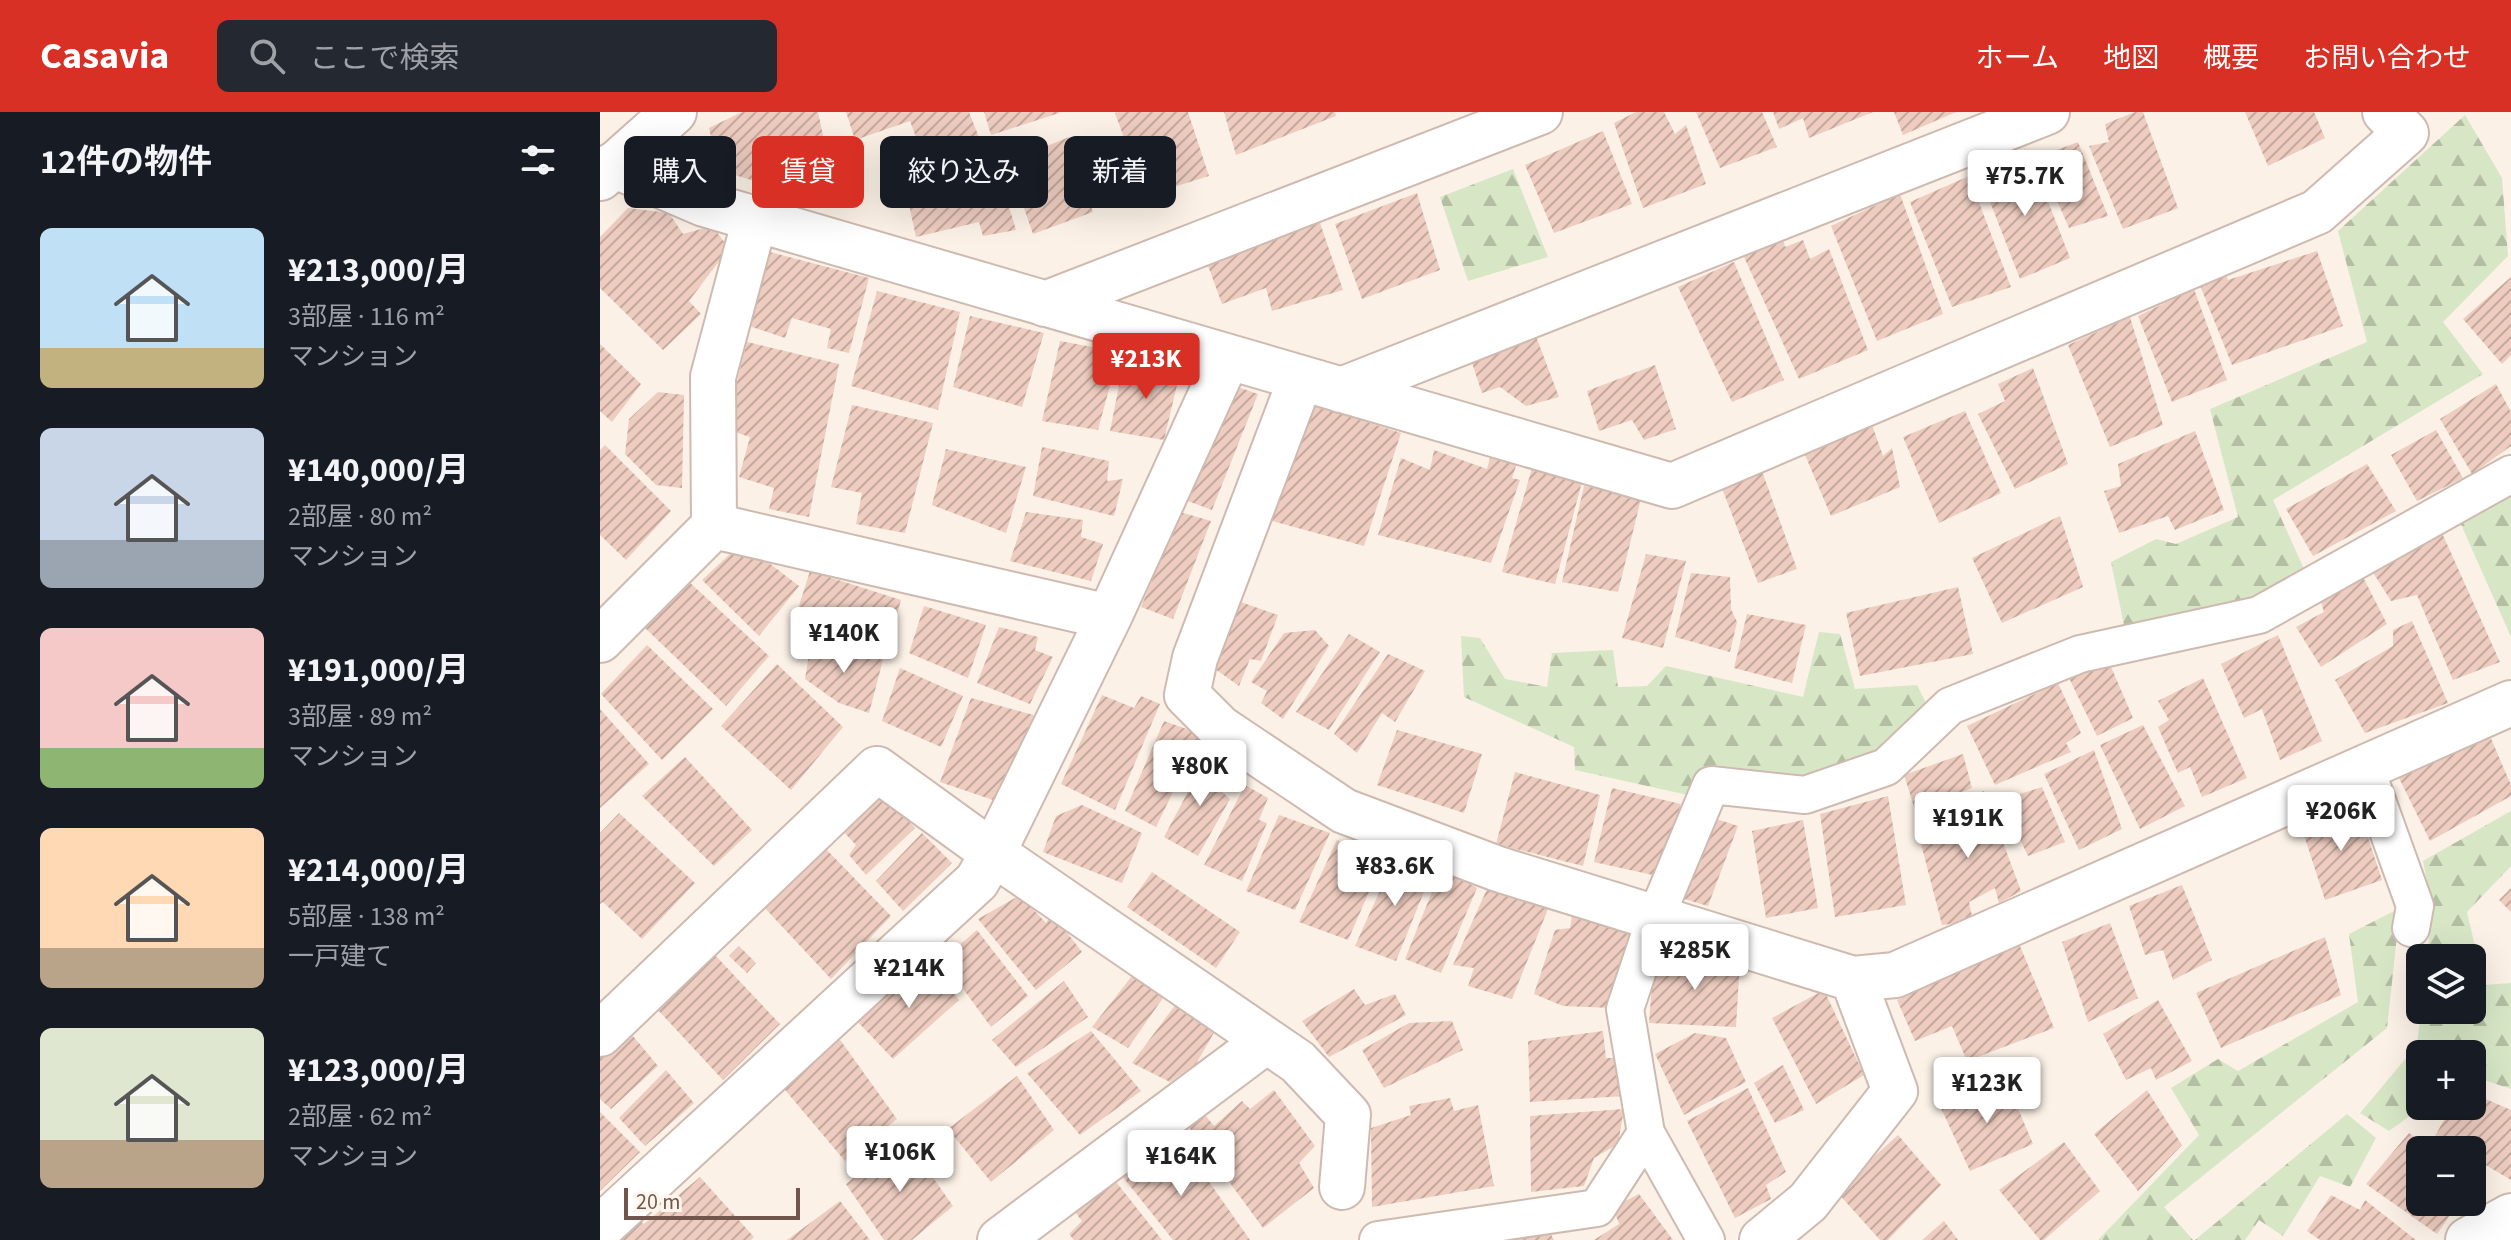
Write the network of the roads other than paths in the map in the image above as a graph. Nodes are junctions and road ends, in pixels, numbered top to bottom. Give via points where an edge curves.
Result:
1 (674, 112) edge
2 (1540, 112) edge
3 (2047, 112) edge
4 (2385, 112) edge
5 (606, 172) edge
6 (755, 219) junction
7 (1045, 304) junction
8 (1228, 357) junction
9 (1321, 384) junction
10 (2511, 474) edge
11 (714, 526) junction
12 (1109, 617) junction
13 (600, 640) edge
14 (2511, 703) edge
15 (2365, 767) junction
16 (993, 853) junction
17 (1655, 919) junction
18 (2411, 928) dead end
19 (1853, 979) junction
20 (600, 1034) edge
21 (1266, 1041) junction
22 (1646, 1133) junction
23 (1342, 1187) dead end
24 (2511, 1216) edge
25 (600, 1228) edge
26 (1000, 1240) edge
27 (1378, 1240) edge
28 (1706, 1240) edge
29 (1762, 1240) edge
30 (2468, 1240) edge

1 - 5 street
2 - 7 street
3 - 9 street
4 - 9 street via 2406,133 2317,212 1672,486
5 - 6 street
6 - 7 street
6 - 11 street via 713,377
7 - 8 street
8 - 9 street
8 - 12 street
9 - 17 street via 1195,658 1187,695 1220,728 1344,811 1498,869
10 - 17 lane via 2259,615 2080,654 1950,706 1886,767 1805,795 1711,785
11 - 12 street
11 - 13 street
12 - 16 street
14 - 15 street
15 - 18 lane via 2415,906
15 - 19 street via 1895,975
16 - 20 street via 877,769
16 - 21 street
16 - 25 street via 977,881
17 - 19 street
17 - 22 lane via 1625,1009
19 - 29 street via 1895,1091 1808,1202
21 - 23 street via 1298,1062 1348,1115
21 - 26 street
22 - 27 lane via 1597,1208
22 - 28 lane
24 - 30 street

